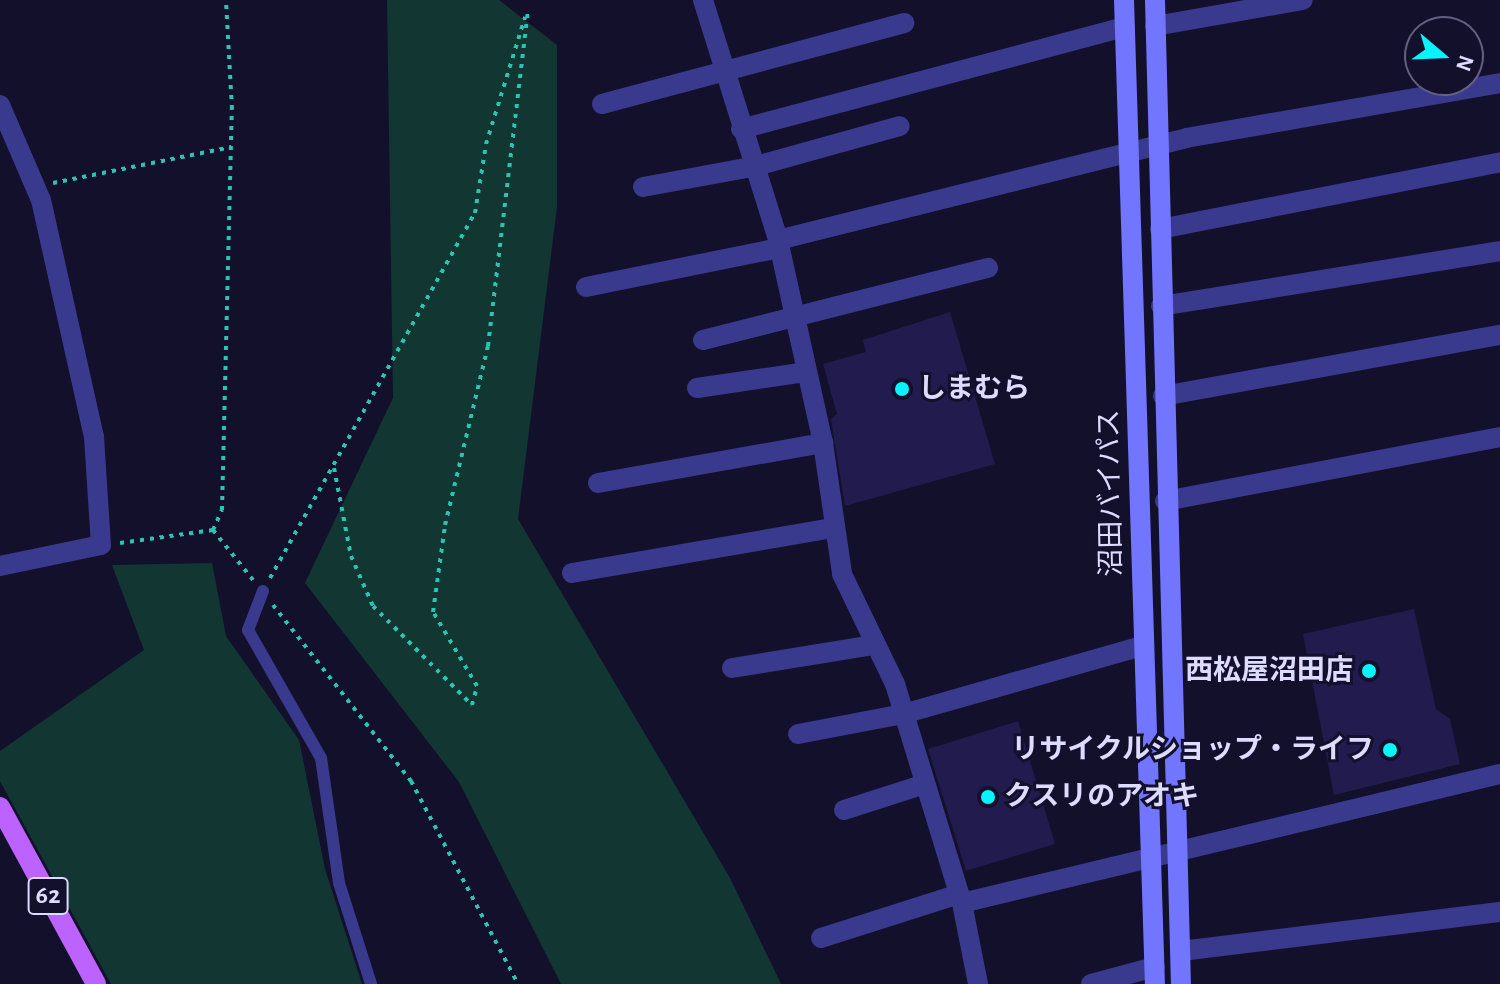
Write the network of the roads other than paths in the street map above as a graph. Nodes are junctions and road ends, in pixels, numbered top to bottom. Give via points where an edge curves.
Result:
1 (703, 0) edge
2 (1124, 0) edge
3 (1155, 0) edge
4 (1303, 0) edge
5 (904, 23) dead end
6 (1155, 26) junction
7 (1125, 27) junction
8 (721, 78) junction
9 (1500, 83) edge
10 (602, 104) dead end
11 (0, 105) edge
12 (900, 126) dead end
13 (741, 129) junction
14 (1158, 145) junction
15 (1129, 152) junction
16 (1500, 162) edge
17 (756, 166) junction
18 (643, 187) dead end
19 (1160, 229) junction
20 (779, 244) junction
21 (1500, 251) edge
22 (988, 268) dead end
23 (586, 287) dead end
24 (1161, 306) junction
25 (796, 322) junction
26 (1500, 335) edge
27 (703, 340) dead end
28 (807, 372) junction
29 (697, 388) dead end
30 (1163, 396) junction
31 (1500, 437) edge
32 (823, 443) junction
33 (598, 483) dead end
34 (1165, 501) junction
35 (833, 528) junction
36 (0, 566) edge
37 (572, 573) dead end
38 (263, 591) road end
39 (874, 645) junction
40 (1142, 646) junction
41 (732, 668) dead end
42 (903, 714) junction
43 (798, 734) dead end
44 (1500, 774) edge
45 (925, 784) junction
46 (0, 807) edge
47 (844, 810) dead end
48 (1175, 847) junction
49 (1149, 854) junction
50 (960, 898) junction
51 (1500, 912) edge
52 (821, 938) dead end
53 (1181, 951) junction
54 (1155, 976) edge
55 (96, 984) edge
56 (371, 984) edge
57 (978, 984) edge
58 (1091, 984) edge
59 (1181, 984) edge

1 - 8 street
2 - 7 street, 沼田バイパス
3 - 6 street, 沼田バイパス
4 - 6 street
5 - 8 street
6 - 14 street, 沼田バイパス
7 - 13 street
7 - 15 street, 沼田バイパス
8 - 10 street
8 - 13 street
9 - 14 street
11 - 36 street via 37,187 94,437 101,545
12 - 17 street
13 - 17 street
14 - 15 street
14 - 19 street, 沼田バイパス
15 - 20 street
15 - 40 street, 沼田バイパス
16 - 19 street
17 - 18 street
17 - 20 street
19 - 24 street, 沼田バイパス
20 - 23 street
20 - 25 street
21 - 24 street
22 - 25 street
24 - 30 street, 沼田バイパス
25 - 27 street
25 - 28 street
26 - 30 street
28 - 29 street
28 - 32 street
30 - 34 street, 沼田バイパス
31 - 34 street
32 - 33 street
32 - 35 street
34 - 48 street, 沼田バイパス
35 - 37 street
35 - 39 street via 842,574
38 - 56 lane via 248,630 321,758 339,883
39 - 41 street
39 - 42 street
40 - 42 street
40 - 49 street, 沼田バイパス
42 - 43 street
42 - 45 street
44 - 48 street
45 - 47 street
45 - 50 street
46 - 55 main road, 62
48 - 49 street
48 - 53 street, 沼田バイパス
49 - 50 street
49 - 54 street, 沼田バイパス
50 - 52 street
50 - 57 street
51 - 53 street
53 - 59 street, 沼田バイパス
54 - 58 street

